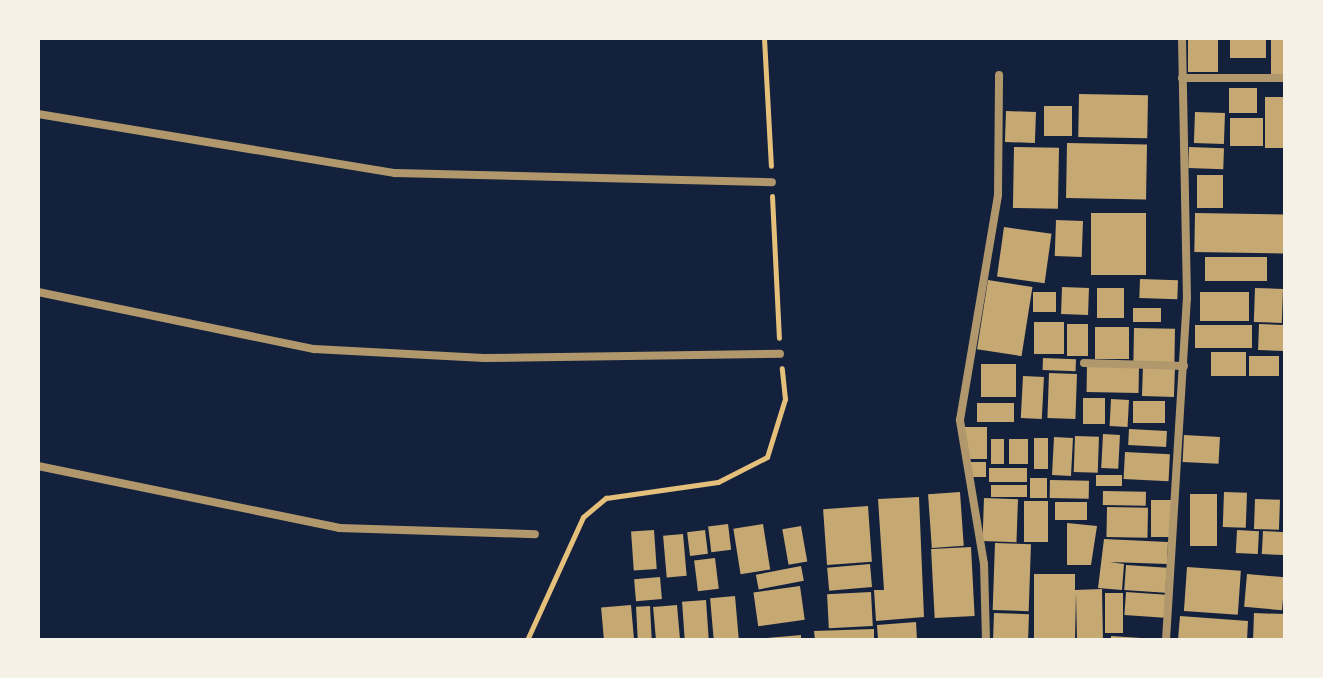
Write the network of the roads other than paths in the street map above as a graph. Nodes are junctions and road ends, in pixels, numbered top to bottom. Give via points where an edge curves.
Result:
1 (1182, 38) edge
2 (999, 75) dead end
3 (1182, 78) junction
4 (1285, 78) edge
5 (38, 114) edge
6 (772, 182) road end
7 (38, 292) edge
8 (780, 354) road end
9 (1084, 363) dead end
10 (1184, 366) junction
11 (38, 466) edge
12 (535, 534) dead end
13 (986, 640) edge
14 (1166, 640) edge

1 - 3 street
2 - 13 street via 998,195 960,420 984,564
3 - 4 street
3 - 10 street
5 - 6 street via 395,173
7 - 8 street via 314,349 484,358
9 - 10 street
10 - 14 street
11 - 12 street via 339,528

